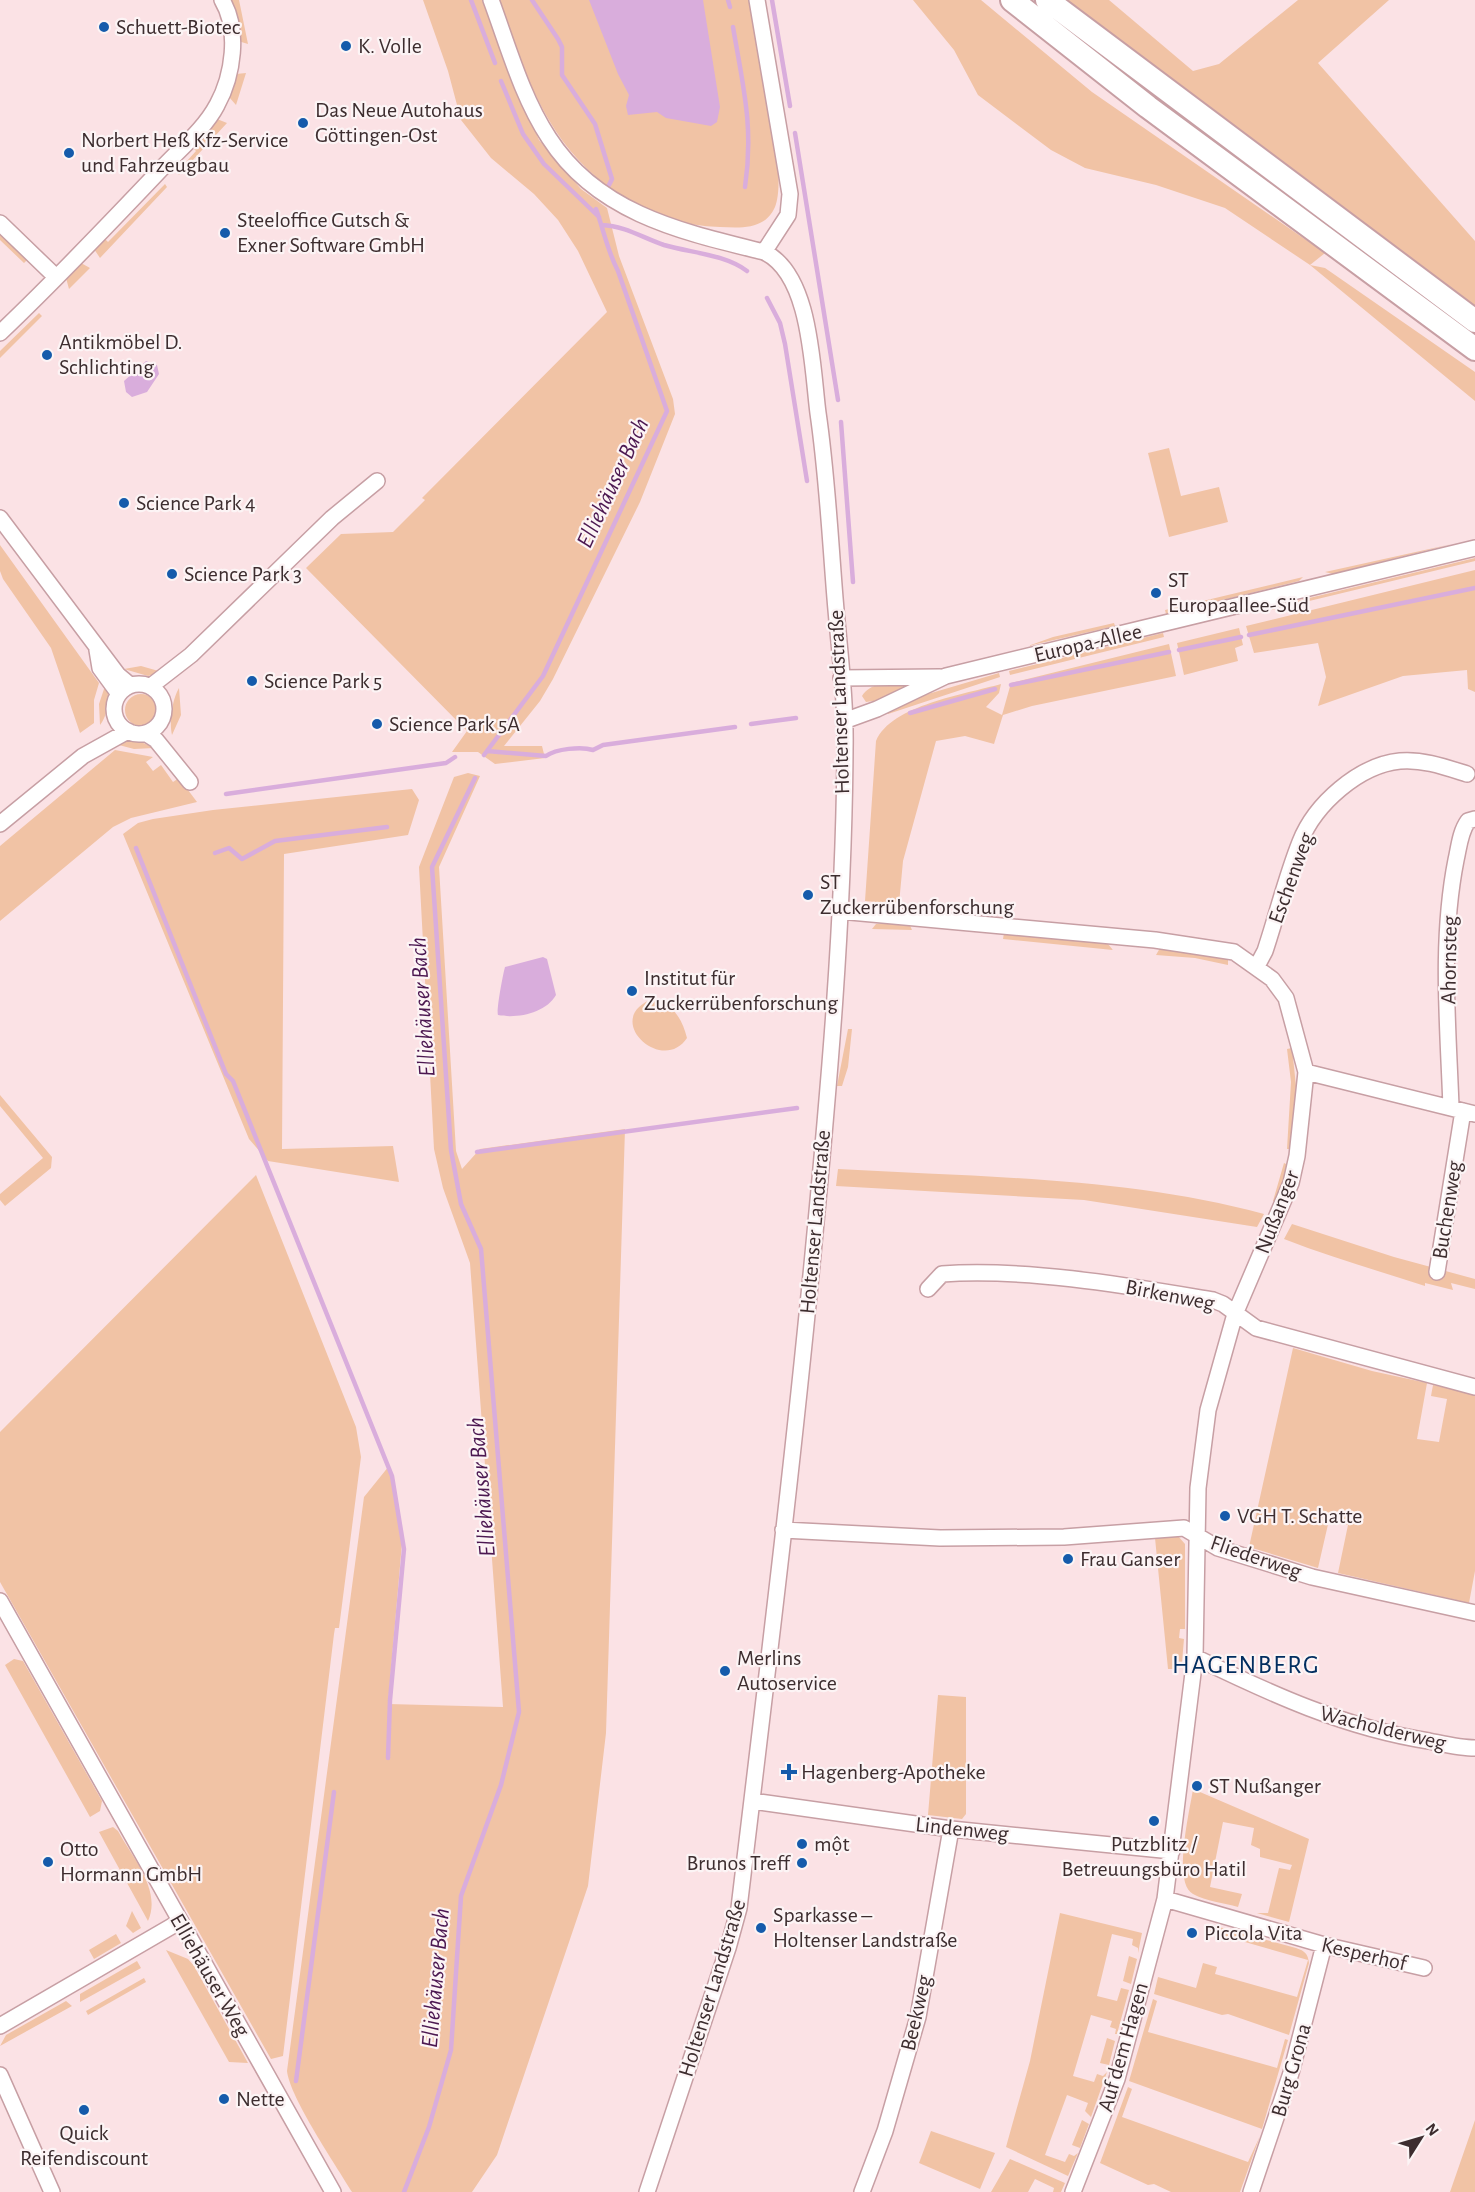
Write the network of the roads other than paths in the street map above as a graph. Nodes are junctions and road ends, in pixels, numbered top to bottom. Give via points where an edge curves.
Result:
1 (222, 0) edge
2 (491, 0) edge
3 (757, 0) edge
4 (1012, 0) edge
5 (1047, 0) edge
6 (1218, 131) junction
7 (0, 223) edge
8 (765, 252) junction
9 (1352, 255) junction
10 (56, 277) junction
11 (1475, 321) edge
12 (0, 333) edge
13 (1475, 349) edge
14 (377, 481) dead end
15 (0, 518) edge
16 (1475, 548) edge
17 (190, 655) junction
18 (946, 676) junction
19 (841, 678) junction
20 (151, 686) junction
21 (124, 689) junction
22 (163, 700) junction
23 (116, 718) junction
24 (844, 721) junction
25 (152, 729) junction
26 (128, 731) junction
27 (83, 756) junction
28 (1467, 774) dead end
29 (186, 776) dead end
30 (1474, 819) edge
31 (0, 824) edge
32 (839, 911) junction
33 (1257, 966) junction
34 (1306, 1072) junction
35 (1463, 1111) edge
36 (1437, 1272) dead end
37 (928, 1289) dead end
38 (1235, 1314) junction
39 (1475, 1388) edge
40 (783, 1530) junction
41 (1199, 1536) junction
42 (0, 1601) edge
43 (1475, 1613) edge
44 (1195, 1657) junction
45 (1475, 1748) edge
46 (752, 1801) junction
47 (951, 1829) junction
48 (1172, 1851) junction
49 (1165, 1899) junction
50 (179, 1922) junction
51 (1324, 1945) junction
52 (1424, 1968) dead end
53 (0, 2026) edge
54 (0, 2075) edge
55 (52, 2192) edge
56 (333, 2192) edge
57 (647, 2192) edge
58 (862, 2192) edge
59 (1073, 2192) edge
60 (1251, 2192) edge

1 - 10 street via 230,22 232,50 226,87 216,107
2 - 8 street via 540,122 565,160 587,181 630,211 665,226
3 - 8 street via 790,194 788,215
4 - 9 highway via 1148,107
5 - 6 highway
6 - 9 highway
6 - 11 highway
7 - 10 street
8 - 19 street, Holtenser Landstraße via 792,276 807,333 822,443
9 - 13 highway
10 - 12 street
14 - 17 street via 332,518
15 - 21 street via 118,675
16 - 18 street, Europa-Allee
17 - 20 street
17 - 22 street
18 - 19 street, Europa-Allee
18 - 24 street, Europa-Allee via 877,710
19 - 24 street, Holtenser Landstraße
20 - 21 street
20 - 22 street
21 - 23 street via 114,705
22 - 25 street via 164,712
23 - 26 street
23 - 27 street
24 - 32 street, Holtenser Landstraße
25 - 26 street
25 - 29 street via 156,740
26 - 27 street
27 - 31 street
28 - 33 street, Eschenweg via 1425,762 1398,761 1361,774 1338,792 1318,811 1300,841
30 - 35 street, Ahornsteg via 1462,830 1452,883 1445,974
32 - 33 street, Nußanger via 1219,948
32 - 40 street, Holtenser Landstraße via 821,1172
33 - 34 street, Nußanger via 1286,998
34 - 35 street
34 - 38 street, Nußanger via 1291,1183
35 - 36 street, Buchenweg
37 - 38 street, Birkenweg via 942,1274 955,1273 1094,1282 1213,1300
38 - 39 street, Birkenweg via 1256,1329
38 - 41 street, Nußanger via 1208,1410 1198,1488
40 - 41 street, Fliederweg via 951,1538 1064,1537 1184,1528
40 - 46 street, Holtenser Landstraße
41 - 43 street, Fliederweg via 1218,1548 1312,1577
41 - 44 street, Nußanger
42 - 50 street, Elliehäuser Weg
44 - 45 street, Wacholderweg via 1342,1722
44 - 48 street, Nußanger
46 - 47 street, Lindenweg
46 - 57 street, Holtenser Landstraße via 739,1908
47 - 48 street, Lindenweg
47 - 58 street, Beekweg via 918,2017 885,2131
48 - 49 street, Auf dem Hagen
49 - 51 street, Kesperhof
49 - 59 street, Auf dem Hagen via 1117,2079
50 - 53 street
50 - 56 street, Elliehäuser Weg
51 - 52 street, Kesperhof
51 - 60 street, Burg Grona via 1292,2073
54 - 55 street

